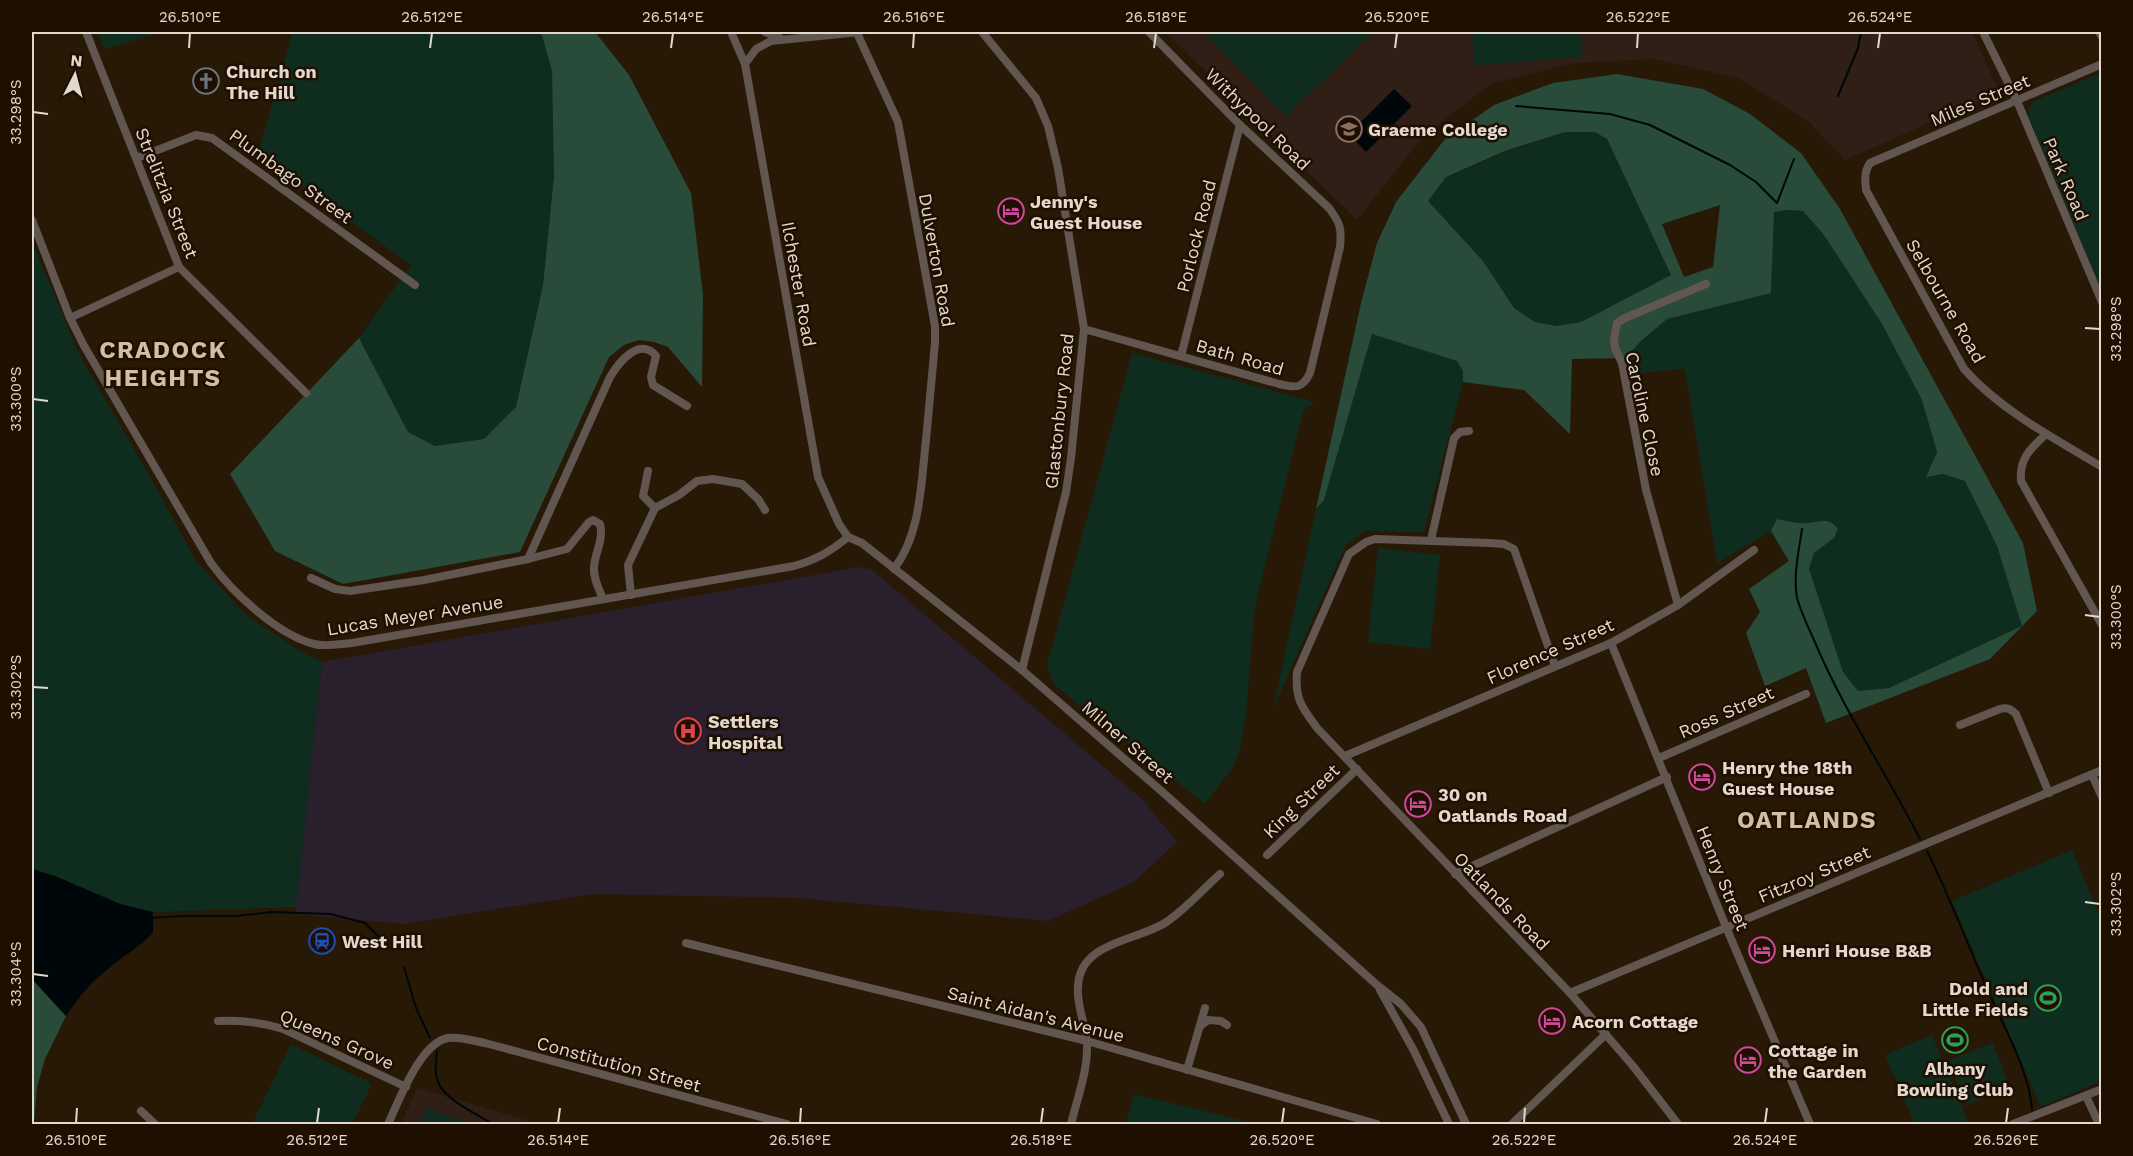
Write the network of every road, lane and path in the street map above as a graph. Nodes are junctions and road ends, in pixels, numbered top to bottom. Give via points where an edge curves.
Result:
1 (86, 32) edge
2 (731, 32) edge
3 (765, 32) edge
4 (859, 32) edge
5 (982, 32) edge
6 (1149, 32) edge
7 (1983, 32) edge
8 (2099, 32) edge
9 (2102, 37) edge
10 (780, 38) junction
11 (745, 64) junction
12 (2102, 64) edge
13 (2017, 101) junction
14 (1240, 125) junction
15 (137, 158) junction
16 (1870, 164) joint
17 (32, 220) edge
18 (1342, 231) joint
19 (179, 267) junction
20 (1706, 284) dead end
21 (415, 285) dead end
22 (2102, 302) edge
23 (70, 318) junction
24 (1084, 329) junction
25 (1181, 356) junction
26 (306, 393) dead end
27 (687, 406) dead end
28 (1469, 431) dead end
29 (2046, 434) junction
30 (2102, 467) edge
31 (648, 471) dead end
32 (655, 508) junction
33 (765, 510) dead end
34 (848, 537) junction
35 (1431, 540) junction
36 (1754, 550) dead end
37 (528, 559) junction
38 (894, 569) junction
39 (312, 578) dead end
40 (631, 595) junction
41 (603, 599) junction
42 (1678, 605) junction
43 (2102, 625) edge
44 (1611, 643) junction
45 (1555, 666) junction
46 (1022, 670) junction
47 (1806, 694) dead end
48 (1960, 725) dead end
49 (1345, 756) junction
50 (1659, 758) junction
51 (1357, 769) junction
52 (2102, 770) edge
53 (2092, 775) junction
54 (1667, 777) junction
55 (2049, 793) junction
56 (2102, 797) edge
57 (1267, 855) dead end
58 (1220, 874) dead end
59 (1455, 874) junction
60 (1726, 927) junction
61 (686, 943) dead end
62 (1377, 985) junction
63 (1570, 993) junction
64 (1205, 1008) dead end
65 (218, 1021) dead end
66 (1227, 1024) dead end
67 (1200, 1026) junction
68 (1606, 1034) junction
69 (1087, 1041) junction
70 (1187, 1070) junction
71 (406, 1087) junction
72 (2102, 1089) edge
73 (2086, 1096) junction
74 (141, 1111) dead end
75 (154, 1125) edge
76 (388, 1125) edge
77 (787, 1125) edge
78 (1071, 1125) edge
79 (1377, 1125) edge
80 (1449, 1125) edge
81 (1466, 1125) edge
82 (1512, 1125) edge
83 (1678, 1125) edge
84 (1809, 1125) edge
85 (2013, 1125) edge
86 (2099, 1125) edge

1 - 15 street, Strelitzia Street
2 - 11 street, Ilchester Road
3 - 10 street
4 - 10 street
4 - 38 street, Dulverton Road via 898,122 934,326 914,528
5 - 24 street, Glastonbury Road via 1036,98 1048,126
6 - 14 street, Withypool Road
7 - 13 street, Park Road
8 - 9 street
10 - 11 street via 763,44
11 - 34 street, Ilchester Road via 818,477 831,510
12 - 13 street, Miles Street
13 - 16 street, Miles Street
13 - 22 street, Park Road
14 - 18 street, Withypool Road via 1329,208
14 - 25 street, Porlock Road
15 - 19 street, Strelitzia Street
15 - 21 street, Plumbago Street via 196,135 212,138
16 - 29 street, Selbourne Road via 1864,177 1866,190 1964,369 1978,385
17 - 23 street, Lucas Meyer Avenue
18 - 25 street, Bath Road via 1306,382 1291,387
19 - 23 street
19 - 26 street, Strelitzia Street
20 - 42 street, Caroline Close via 1625,318 1614,331 1646,490
23 - 41 street, Lucas Meyer Avenue via 211,563 226,583 290,633 316,645 332,645
24 - 25 street, Bath Road
24 - 46 street, Glastonbury Road via 1066,492
27 - 37 street via 652,385 656,356 653,353 638,348 632,352 610,377
28 - 35 street via 1454,438
29 - 30 street, Selbourne Road
29 - 43 street via 2027,452 2020,471 2021,481
31 - 32 street via 644,496
32 - 33 street via 697,482 712,479 741,484
32 - 40 street via 628,565
34 - 38 street, Milner Street via 862,543
34 - 40 street, Lucas Meyer Avenue via 829,553 802,564
35 - 45 street via 1504,544 1514,549
35 - 49 street, Oatlands Road via 1375,539 1356,547 1297,672 1295,689 1299,703
36 - 42 street, Florence Street
37 - 39 street via 350,591
37 - 41 street via 567,549 589,522 597,521 602,538 594,573
38 - 46 street, Milner Street
40 - 41 street, Lucas Meyer Avenue
42 - 44 street, Florence Street
44 - 45 street, Florence Street
44 - 50 street, Henry Street
45 - 49 street, Florence Street
46 - 62 street, Milner Street
47 - 50 street, Ross Street
48 - 55 street via 2006,707 2013,710
49 - 51 street, Oatlands Road
50 - 54 street, Henry Street
51 - 57 street, King Street
51 - 59 street, Oatlands Road
52 - 53 street, Fitzroy Street
53 - 55 street, Fitzroy Street
53 - 56 street
54 - 59 street
54 - 60 street, Henry Street
55 - 60 street, Fitzroy Street
58 - 69 street via 1165,922 1088,959 1077,985
59 - 63 street, Oatlands Road
60 - 63 street, Fitzroy Street
60 - 84 street, Henry Street
61 - 69 street, Saint Aidan's Avenue
62 - 80 street, Milner Street
62 - 81 street, Milner Street via 1421,1027
63 - 68 street, Oatlands Road
64 - 67 street
65 - 71 street, Queens Grove via 267,1023
66 - 67 street via 1208,1020
67 - 70 street
68 - 82 street
68 - 83 street, Oatlands Road
69 - 70 street, Saint Aidan's Avenue
69 - 78 street via 1086,1063
70 - 79 street, Saint Aidan's Avenue
71 - 76 street
71 - 77 street, Constitution Street via 432,1046 454,1038
72 - 73 street
73 - 85 street
73 - 86 street
74 - 75 street

